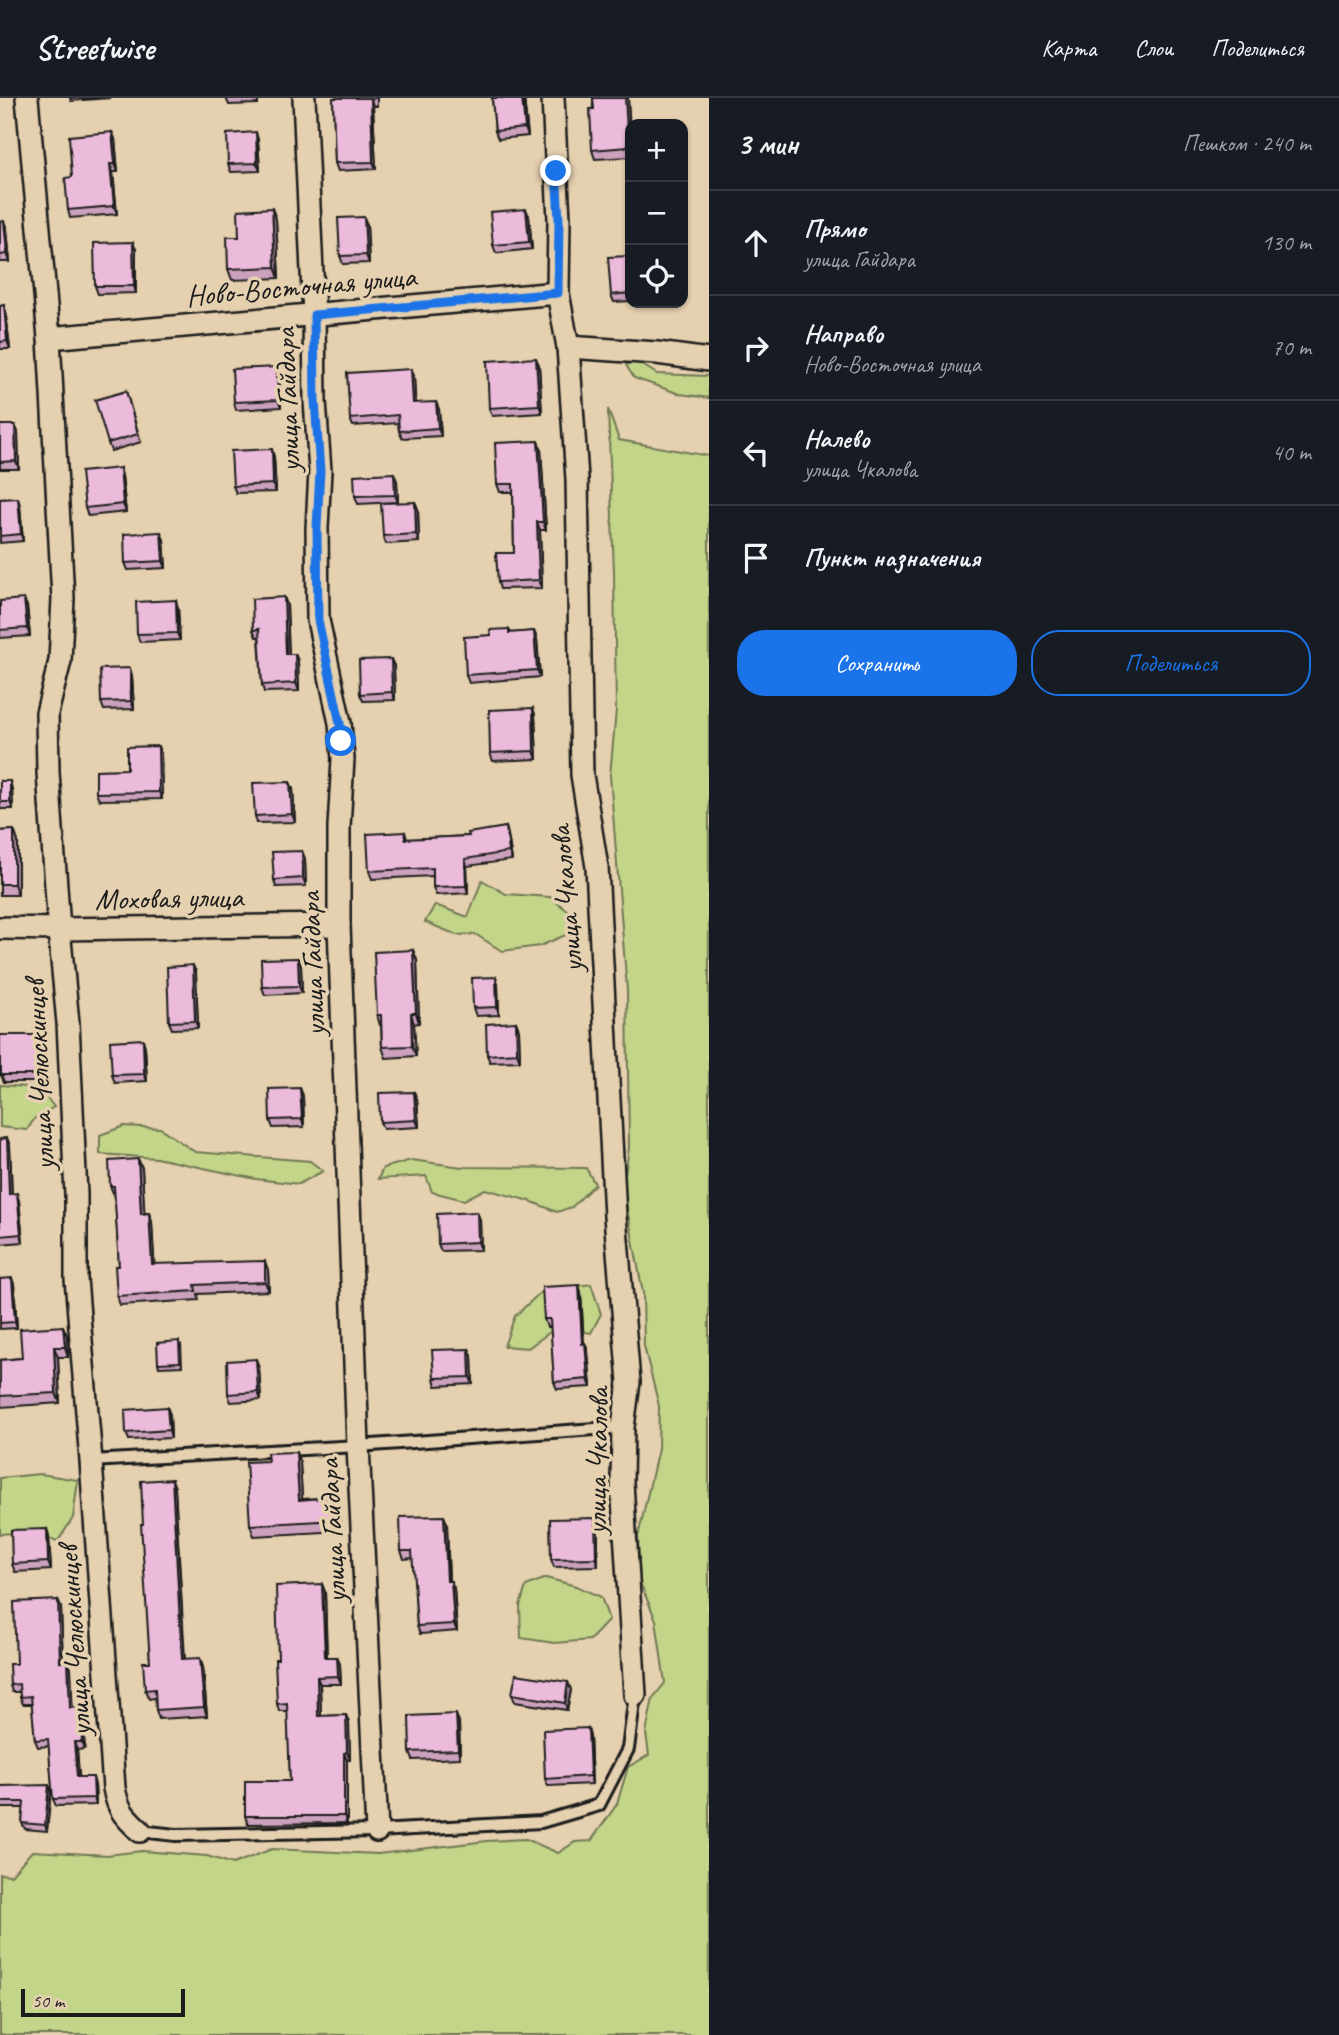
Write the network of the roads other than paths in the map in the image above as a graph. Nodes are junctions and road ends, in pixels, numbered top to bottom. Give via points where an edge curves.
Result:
1 (27, 98) edge
2 (304, 98) edge
3 (552, 98) edge
4 (558, 293) junction
5 (314, 315) junction
6 (48, 338) junction
7 (568, 347) junction
8 (709, 360) edge
9 (339, 925) junction
10 (0, 928) edge
11 (59, 929) junction
12 (623, 1427) junction
13 (358, 1446) junction
14 (92, 1461) junction
15 (635, 1695) joint
16 (140, 1831) joint
17 (377, 1831) junction

1 - 6 street, улица Челюскинцев
2 - 5 street, улица Гайдара
3 - 4 street, улица Чкалова
4 - 5 street, Ново-Восточная улица
4 - 7 street, улица Чкалова
5 - 6 street, Ново-Восточная улица
5 - 9 street, улица Гайдара via 320,471 318,620 343,759
6 - 11 street, улица Челюскинцев via 63,598 60,661 47,713
7 - 8 street
7 - 12 street, улица Чкалова via 577,479 582,775 597,866 615,1216 629,1382
9 - 11 street, Моховая улица
9 - 13 street, улица Гайдара
10 - 11 street, Моховая улица
11 - 14 street, улица Челюскинцев via 68,1023 76,1279
12 - 13 lane
12 - 15 street, улица Чкалова
13 - 14 lane
13 - 17 street, улица Гайдара
14 - 16 street, улица Челюскинцев via 114,1788 118,1806
15 - 17 lane via 628,1749 599,1805 541,1822
16 - 17 lane via 176,1835

